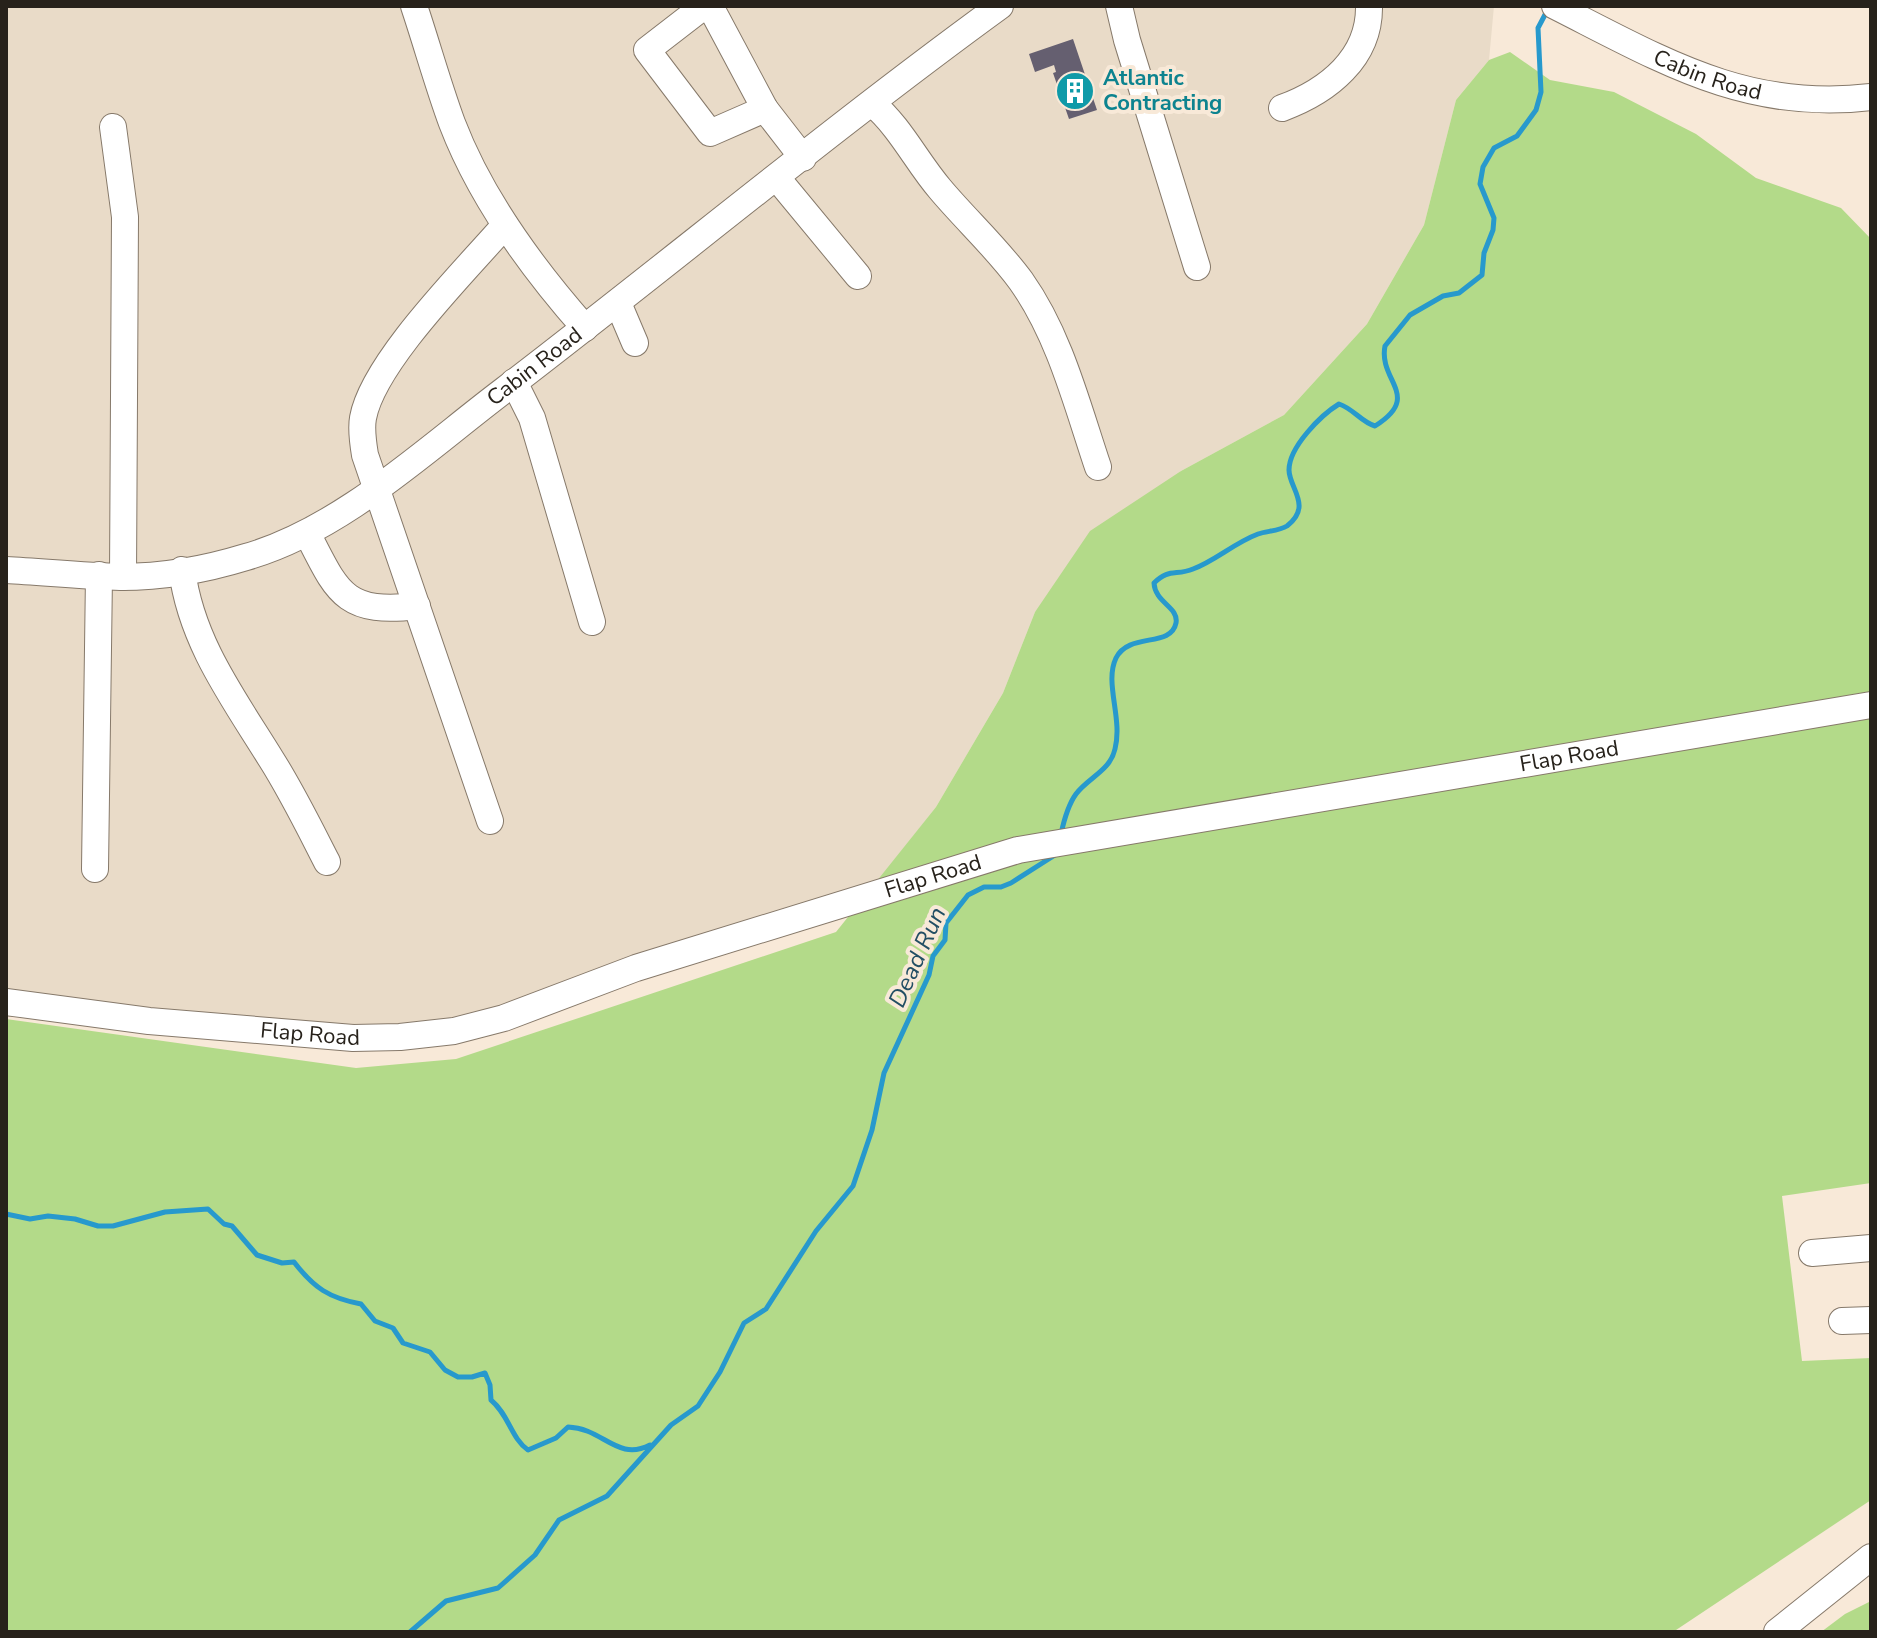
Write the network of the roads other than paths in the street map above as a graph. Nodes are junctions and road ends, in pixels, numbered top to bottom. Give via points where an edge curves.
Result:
1 (414, 6) edge
2 (707, 6) edge
3 (1000, 6) edge
4 (1119, 6) edge
5 (1369, 6) edge
6 (1558, 8) edge
7 (1871, 97) edge
8 (872, 103) junction
9 (1282, 108) dead end
10 (765, 109) junction
11 (113, 127) dead end
12 (803, 158) junction
13 (777, 178) junction
14 (505, 225) junction
15 (1197, 267) dead end
16 (858, 276) dead end
17 (618, 303) junction
18 (585, 328) junction
19 (635, 343) dead end
20 (514, 382) junction
21 (1098, 467) dead end
22 (377, 488) junction
23 (307, 533) junction
24 (6, 570) edge
25 (182, 570) junction
26 (111, 576) junction
27 (417, 606) junction
28 (592, 622) dead end
29 (1871, 705) edge
30 (490, 821) dead end
31 (327, 862) dead end
32 (95, 869) dead end
33 (6, 1002) edge
34 (1871, 1248) edge
35 (1812, 1253) dead end
36 (1871, 1320) edge
37 (1842, 1321) dead end
38 (1871, 1557) edge
39 (1777, 1632) edge

1 - 14 lane via 453,124
2 - 10 lane
2 - 10 lane via 647,50 710,133
3 - 8 lane, Cabin Road
4 - 15 lane
5 - 9 lane via 1366,37 1348,66 1313,95
6 - 7 lane, Cabin Road via 1718,83 1797,98
8 - 12 lane, Cabin Road
8 - 21 lane via 1029,295 1050,330
10 - 12 lane
11 - 26 lane via 125,217
12 - 13 lane, Cabin Road
13 - 16 lane
13 - 17 lane, Cabin Road
14 - 18 lane
14 - 22 lane via 397,350 371,394 363,435
17 - 18 lane, Cabin Road
17 - 19 lane
18 - 20 lane, Cabin Road
20 - 22 lane, Cabin Road
20 - 28 lane via 532,418
22 - 23 lane, Cabin Road
22 - 27 lane
23 - 25 lane, Cabin Road via 247,557
23 - 27 lane via 333,584 347,598 392,609
24 - 26 lane, Cabin Road
25 - 26 lane, Cabin Road
25 - 31 lane via 185,597 219,677 280,773
26 - 32 lane
27 - 30 lane
29 - 33 lane, Flap Road via 1059,842 636,968 504,1018 454,1031 353,1038 149,1021
34 - 35 lane
36 - 37 lane
38 - 39 lane

